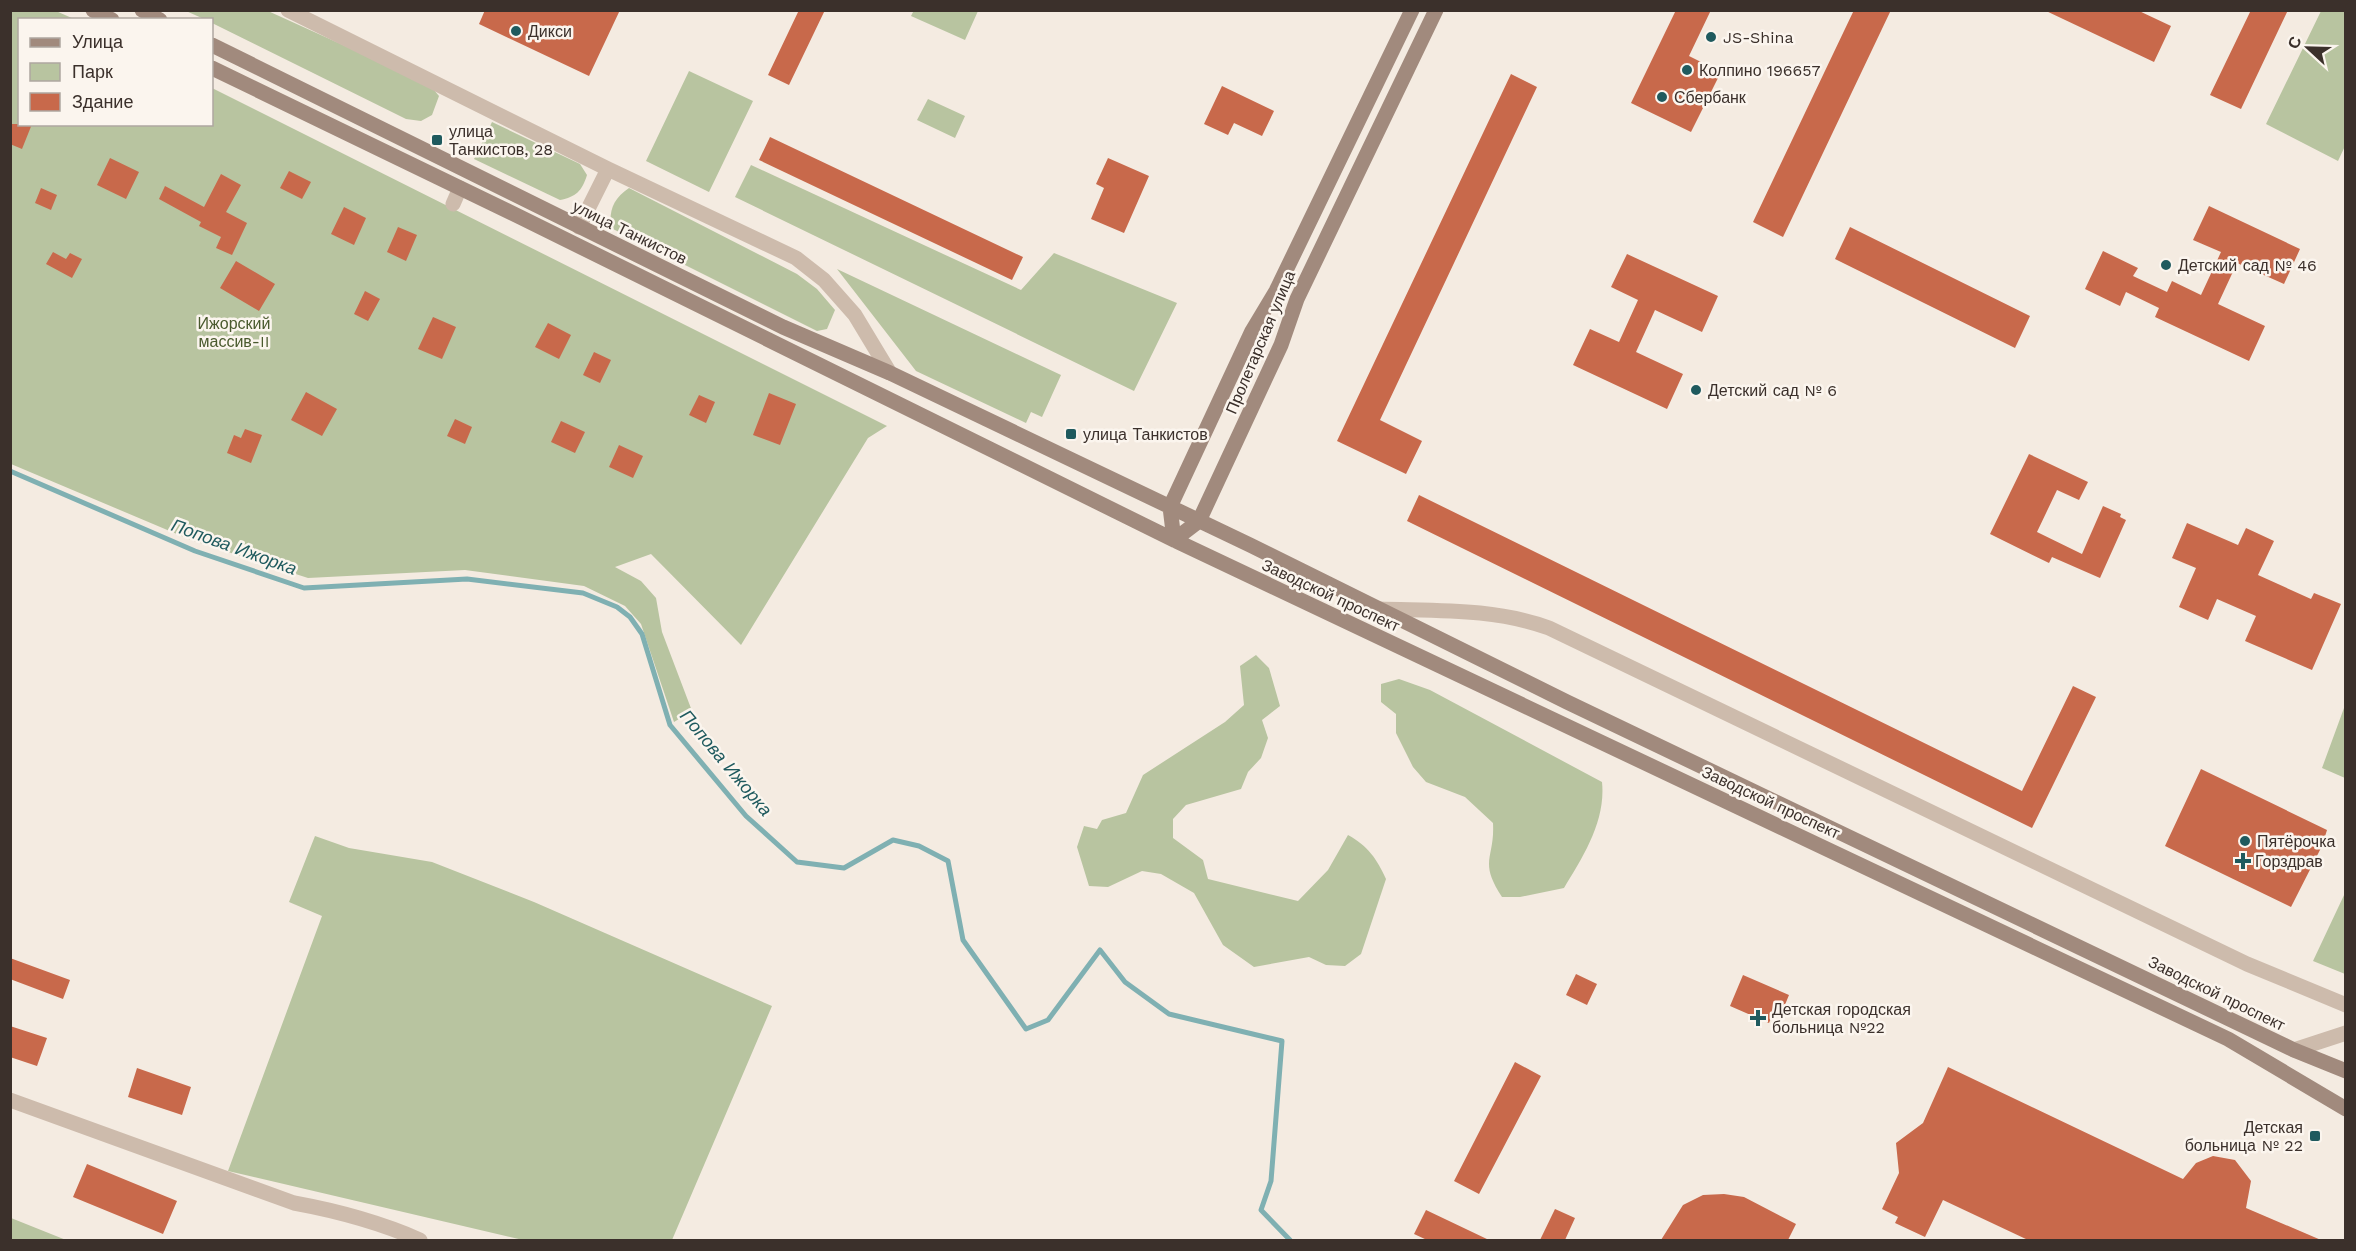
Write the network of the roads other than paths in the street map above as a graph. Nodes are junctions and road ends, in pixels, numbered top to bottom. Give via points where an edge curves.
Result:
1 (93, 10) edge
2 (142, 10) edge
3 (288, 10) edge
4 (1412, 10) edge
5 (1436, 10) edge
6 (108, 18) edge
7 (156, 18) edge
8 (213, 45) edge
9 (213, 69) edge
10 (608, 169) junction
11 (460, 188) junction
12 (453, 204) dead end
13 (579, 227) junction
14 (572, 243) junction
15 (890, 373) junction
16 (1170, 507) junction
17 (1199, 521) junction
18 (1174, 540) junction
19 (1376, 609) junction
20 (1865, 843) junction
21 (1856, 862) junction
22 (2346, 1005) edge
23 (2346, 1033) edge
24 (2294, 1050) junction
25 (2346, 1071) edge
26 (10, 1100) edge
27 (2346, 1109) edge
28 (420, 1240) edge

1 - 6 main road
2 - 7 main road
3 - 10 street
4 - 16 main road, Пролетарская улица via 1276,291 1252,331
5 - 17 main road, Пролетарская улица via 1298,299 1281,345
8 - 13 main road, улица Танкистов
9 - 11 main road
10 - 13 street
10 - 15 street via 796,258 824,280 855,315
11 - 12 street
11 - 14 main road
13 - 14 main road
13 - 15 main road, улица Танкистов via 783,327
14 - 18 main road
15 - 16 main road, улица Танкистов
16 - 17 main road, улица Танкистов
16 - 18 main road
17 - 18 main road, Пролетарская улица
17 - 19 main road, Заводской проспект
18 - 21 main road, Заводской проспект
19 - 20 main road, Заводской проспект
19 - 22 street via 1497,614 1549,628 2226,954
20 - 21 main road
20 - 24 main road, Заводской проспект
21 - 27 main road, Заводской проспект via 2228,1040
23 - 24 street
24 - 25 main road, Заводской проспект
26 - 28 street via 294,1203 340,1212

